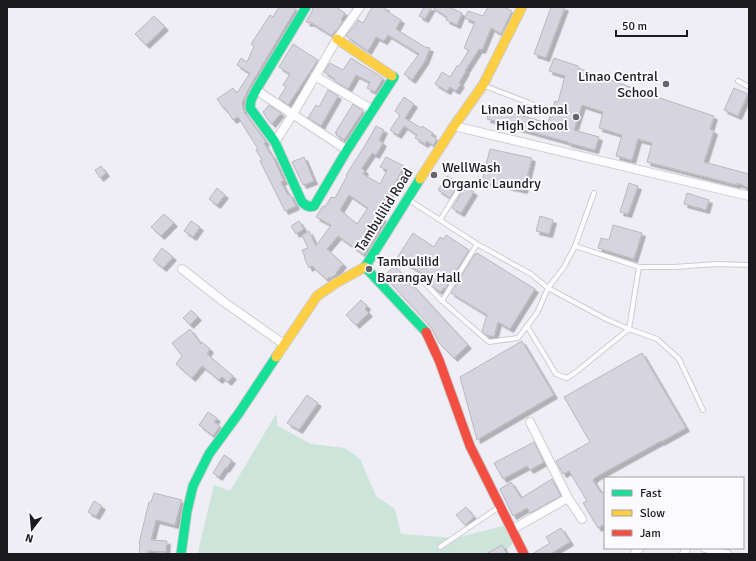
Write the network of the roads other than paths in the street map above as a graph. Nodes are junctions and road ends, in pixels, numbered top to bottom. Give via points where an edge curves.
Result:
1 (306, 7) edge
2 (360, 7) edge
3 (522, 7) edge
4 (337, 39) junction
5 (315, 76) junction
6 (738, 82) dead end
7 (483, 85) junction
8 (749, 87) edge
9 (256, 90) junction
10 (532, 104) dead end
11 (373, 110) junction
12 (293, 114) junction
13 (454, 126) junction
14 (275, 142) junction
15 (347, 150) junction
16 (463, 183) dead end
17 (594, 193) dead end
18 (749, 196) edge
19 (408, 199) junction
20 (440, 220) junction
21 (477, 244) junction
22 (575, 246) junction
23 (749, 265) edge
24 (639, 266) junction
25 (365, 267) junction
26 (182, 269) dead end
27 (420, 278) dead end
28 (548, 288) junction
29 (442, 301) junction
30 (527, 326) junction
31 (629, 329) junction
32 (285, 345) junction
33 (703, 410) dead end
34 (530, 422) dead end
35 (568, 498) junction
36 (500, 506) junction
37 (582, 519) dead end
38 (511, 530) junction
39 (440, 547) dead end
40 (708, 549) edge
41 (181, 554) edge
42 (524, 554) edge
43 (726, 554) edge

1 - 9 street
2 - 4 street
3 - 7 street, Tambulilid Road
4 - 5 street
4 - 11 street via 394,77
5 - 11 street
5 - 12 street
6 - 8 lane
7 - 10 lane
7 - 13 street, Tambulilid Road
9 - 12 street
9 - 14 street via 250,108
11 - 15 street
12 - 14 street
12 - 15 street
13 - 18 street
13 - 19 street, Tambulilid Road
14 - 15 street via 302,202 311,207 314,206
16 - 20 lane
17 - 22 lane
19 - 20 lane
19 - 25 street, Tambulilid Road
20 - 21 lane
21 - 28 lane via 531,274
21 - 29 lane
22 - 24 lane
22 - 28 lane via 564,267
23 - 24 lane
24 - 31 lane
25 - 32 street via 317,296
25 - 36 street, Tambulilid Road via 426,332 439,360 470,446
26 - 32 street
27 - 29 lane
28 - 30 lane via 537,313
28 - 31 lane
29 - 30 lane via 489,342 518,338
30 - 31 lane via 556,374 567,378
31 - 33 lane via 656,339 679,359
32 - 41 street via 209,454 193,486
34 - 35 street
35 - 37 street
35 - 38 street
36 - 38 street, Tambulilid Road
36 - 39 lane
38 - 42 street, Tambulilid Road
40 - 43 street

